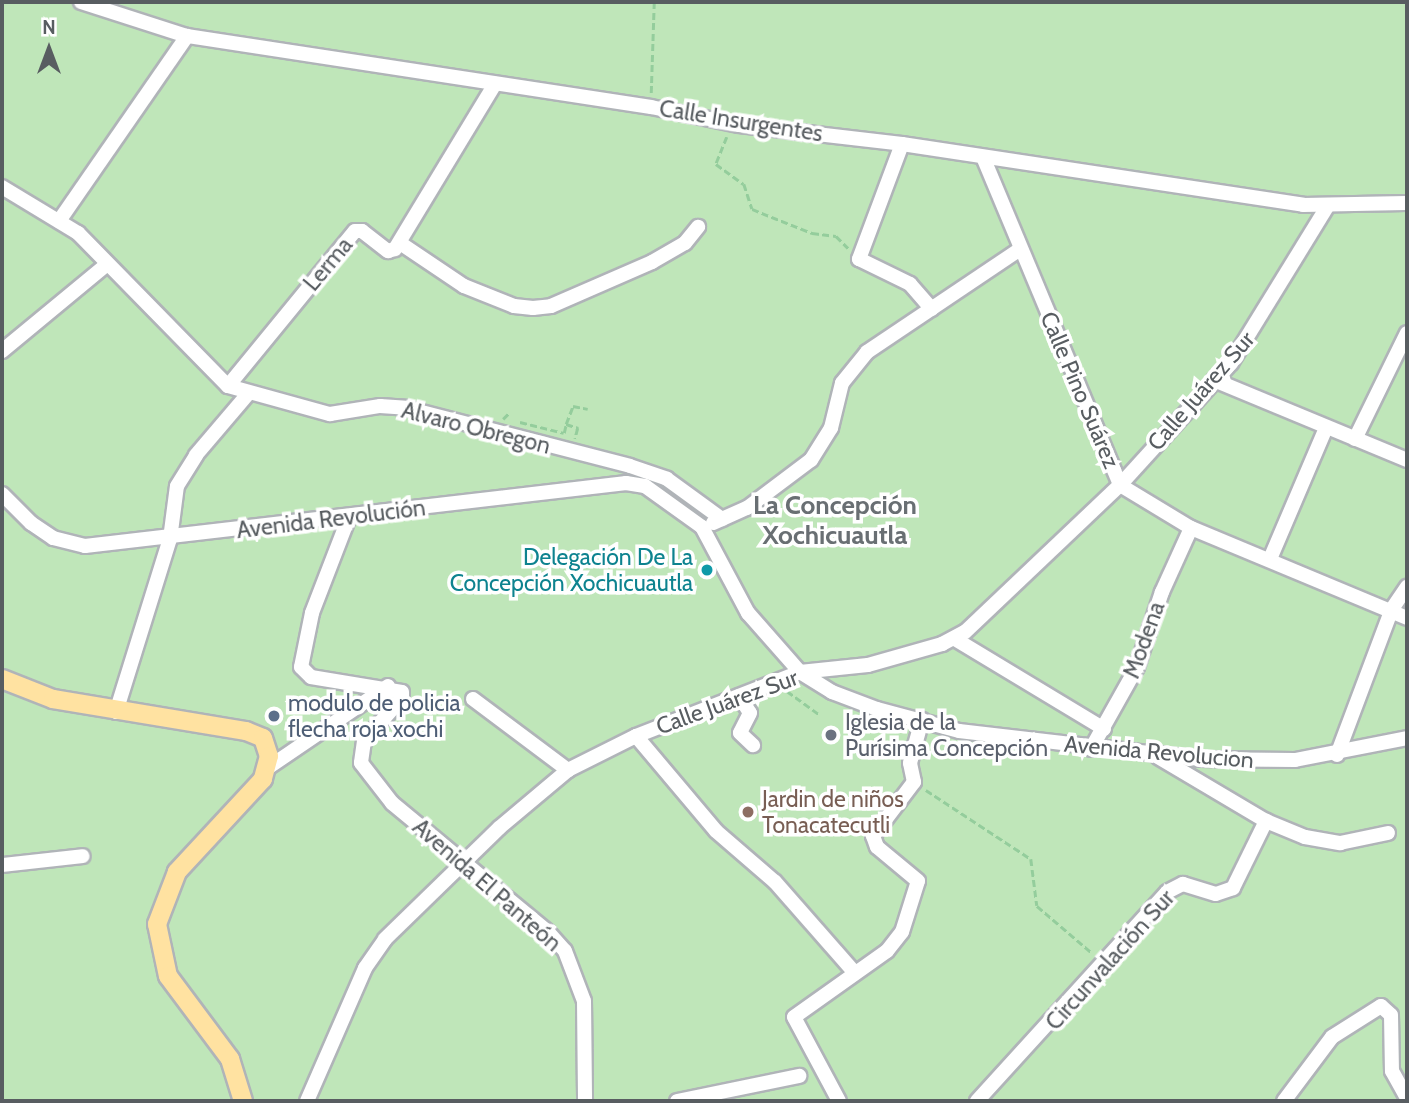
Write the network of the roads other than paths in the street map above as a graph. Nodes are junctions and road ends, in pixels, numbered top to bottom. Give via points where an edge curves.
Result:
1 (81, 2) edge
2 (187, 36) junction
3 (495, 84) junction
4 (902, 144) junction
5 (983, 157) junction
6 (2, 187) edge
7 (1407, 203) edge
8 (1328, 206) junction
9 (59, 221) junction
10 (698, 227) dead end
11 (400, 243) junction
12 (1020, 249) junction
13 (107, 264) junction
14 (932, 309) junction
15 (1407, 333) edge
16 (2, 351) edge
17 (1214, 380) junction
18 (228, 386) junction
19 (247, 395) junction
20 (1326, 428) junction
21 (1355, 439) junction
22 (1407, 460) edge
23 (1120, 485) junction
24 (2, 494) edge
25 (672, 503) joint
26 (349, 517) junction
27 (722, 519) junction
28 (702, 527) junction
29 (1191, 528) junction
30 (170, 540) junction
31 (1270, 559) junction
32 (1407, 587) edge
33 (1392, 609) junction
34 (1407, 618) edge
35 (955, 639) junction
36 (800, 672) junction
37 (2, 679) edge
38 (388, 687) junction
39 (739, 696) junction
40 (473, 699) dead end
41 (116, 712) junction
42 (922, 720) junction
43 (1104, 729) junction
44 (636, 736) junction
45 (1407, 738) edge
46 (753, 746) dead end
47 (1091, 749) junction
48 (1337, 755) junction
49 (1156, 757) junction
50 (268, 767) junction
51 (568, 770) junction
52 (1266, 821) junction
53 (1388, 833) dead end
54 (83, 856) dead end
55 (465, 862) junction
56 (2, 865) edge
57 (855, 973) junction
58 (799, 1076) dead end
59 (1407, 1098) edge
60 (243, 1101) edge
61 (307, 1101) edge
62 (585, 1101) edge
63 (677, 1101) edge
64 (839, 1101) edge
65 (977, 1101) edge
66 (1284, 1101) edge

1 - 2 street, Calle Insurgentes
2 - 3 street, Calle Insurgentes
2 - 9 street
3 - 4 street, Calle Insurgentes via 738,125
3 - 11 street
4 - 5 street, Calle Insurgentes
4 - 14 street via 859,259 910,284
5 - 8 street, Calle Insurgentes
5 - 12 street, Calle Pino Suárez
6 - 9 street, Alvaro Obregon
7 - 8 street, Calle Insurgentes
8 - 17 street, Calle Juárez Sur via 1303,240 1245,347
9 - 13 street, Alvaro Obregon via 78,233
10 - 11 street via 685,243 652,262 551,306 533,308 514,306 464,286
11 - 18 street, Lerma via 388,251 362,231 355,231
12 - 14 street
12 - 23 street, Calle Pino Suárez
13 - 16 street
13 - 18 street, Alvaro Obregon
14 - 27 street via 867,352 850,372 842,383 831,428 811,460 747,508
15 - 21 street
17 - 20 street
17 - 23 street, Calle Juárez Sur
18 - 19 street, Alvaro Obregon
19 - 27 street, Alvaro Obregon via 330,414 380,406 406,408 667,479
19 - 30 street via 184,472 177,486
20 - 21 street
20 - 31 street
21 - 22 street
23 - 29 street, Calle Pino Suárez
23 - 35 street, Calle Juárez Sur
24 - 30 street, Avenida Revolución via 31,523 68,542 85,546
25 - 26 street, Avenida Revolución via 645,486 626,483
25 - 28 street, Avenida Revolucion
26 - 30 street, Avenida Revolución
26 - 38 street via 302,646 301,667 309,676
27 - 28 street
28 - 36 street, Avenida Revolucion via 748,613
29 - 31 street, Calle Pino Suárez
29 - 43 street, Modena via 1162,592 1137,667
30 - 41 street
31 - 33 street, Calle Pino Suárez
32 - 33 street
33 - 34 street, Calle Pino Suárez
33 - 48 street
35 - 36 street, Calle Juárez Sur via 868,665
35 - 43 street
36 - 39 street, Calle Juárez Sur
36 - 42 street, Avenida Revolucion via 832,692
37 - 41 main road via 53,699
38 - 50 street
38 - 55 street, Avenida El Panteón via 402,692 402,698 364,741 361,763 392,803
39 - 44 street, Calle Juárez Sur
39 - 46 street via 750,713 740,733
40 - 51 street
41 - 50 main road via 246,731 262,738
42 - 47 street, Avenida Revolucion via 959,731
42 - 57 street via 910,763 914,782 873,839 914,874 918,893 897,941
43 - 47 street, Modena
44 - 51 street, Calle Juárez Sur
44 - 57 street via 716,831 775,881
45 - 48 street, Avenida Revolucion
47 - 49 street, Avenida Revolucion
48 - 49 street, Avenida Revolucion via 1252,761
49 - 52 street
50 - 60 main road via 255,789 177,872 157,924 167,976 230,1059
51 - 55 street, Calle Juárez Sur
52 - 53 street via 1305,837 1340,843
52 - 65 street, Circunvalación Sur via 1233,888 1216,894 1188,885 1172,888
54 - 56 street
55 - 61 street, Calle Juárez Sur via 385,939 365,968
55 - 62 street, Avenida El Panteón via 548,932 576,971 584,1001
57 - 64 street via 794,1017
58 - 63 street
59 - 66 street via 1392,1070 1391,1015 1381,1006 1332,1037

